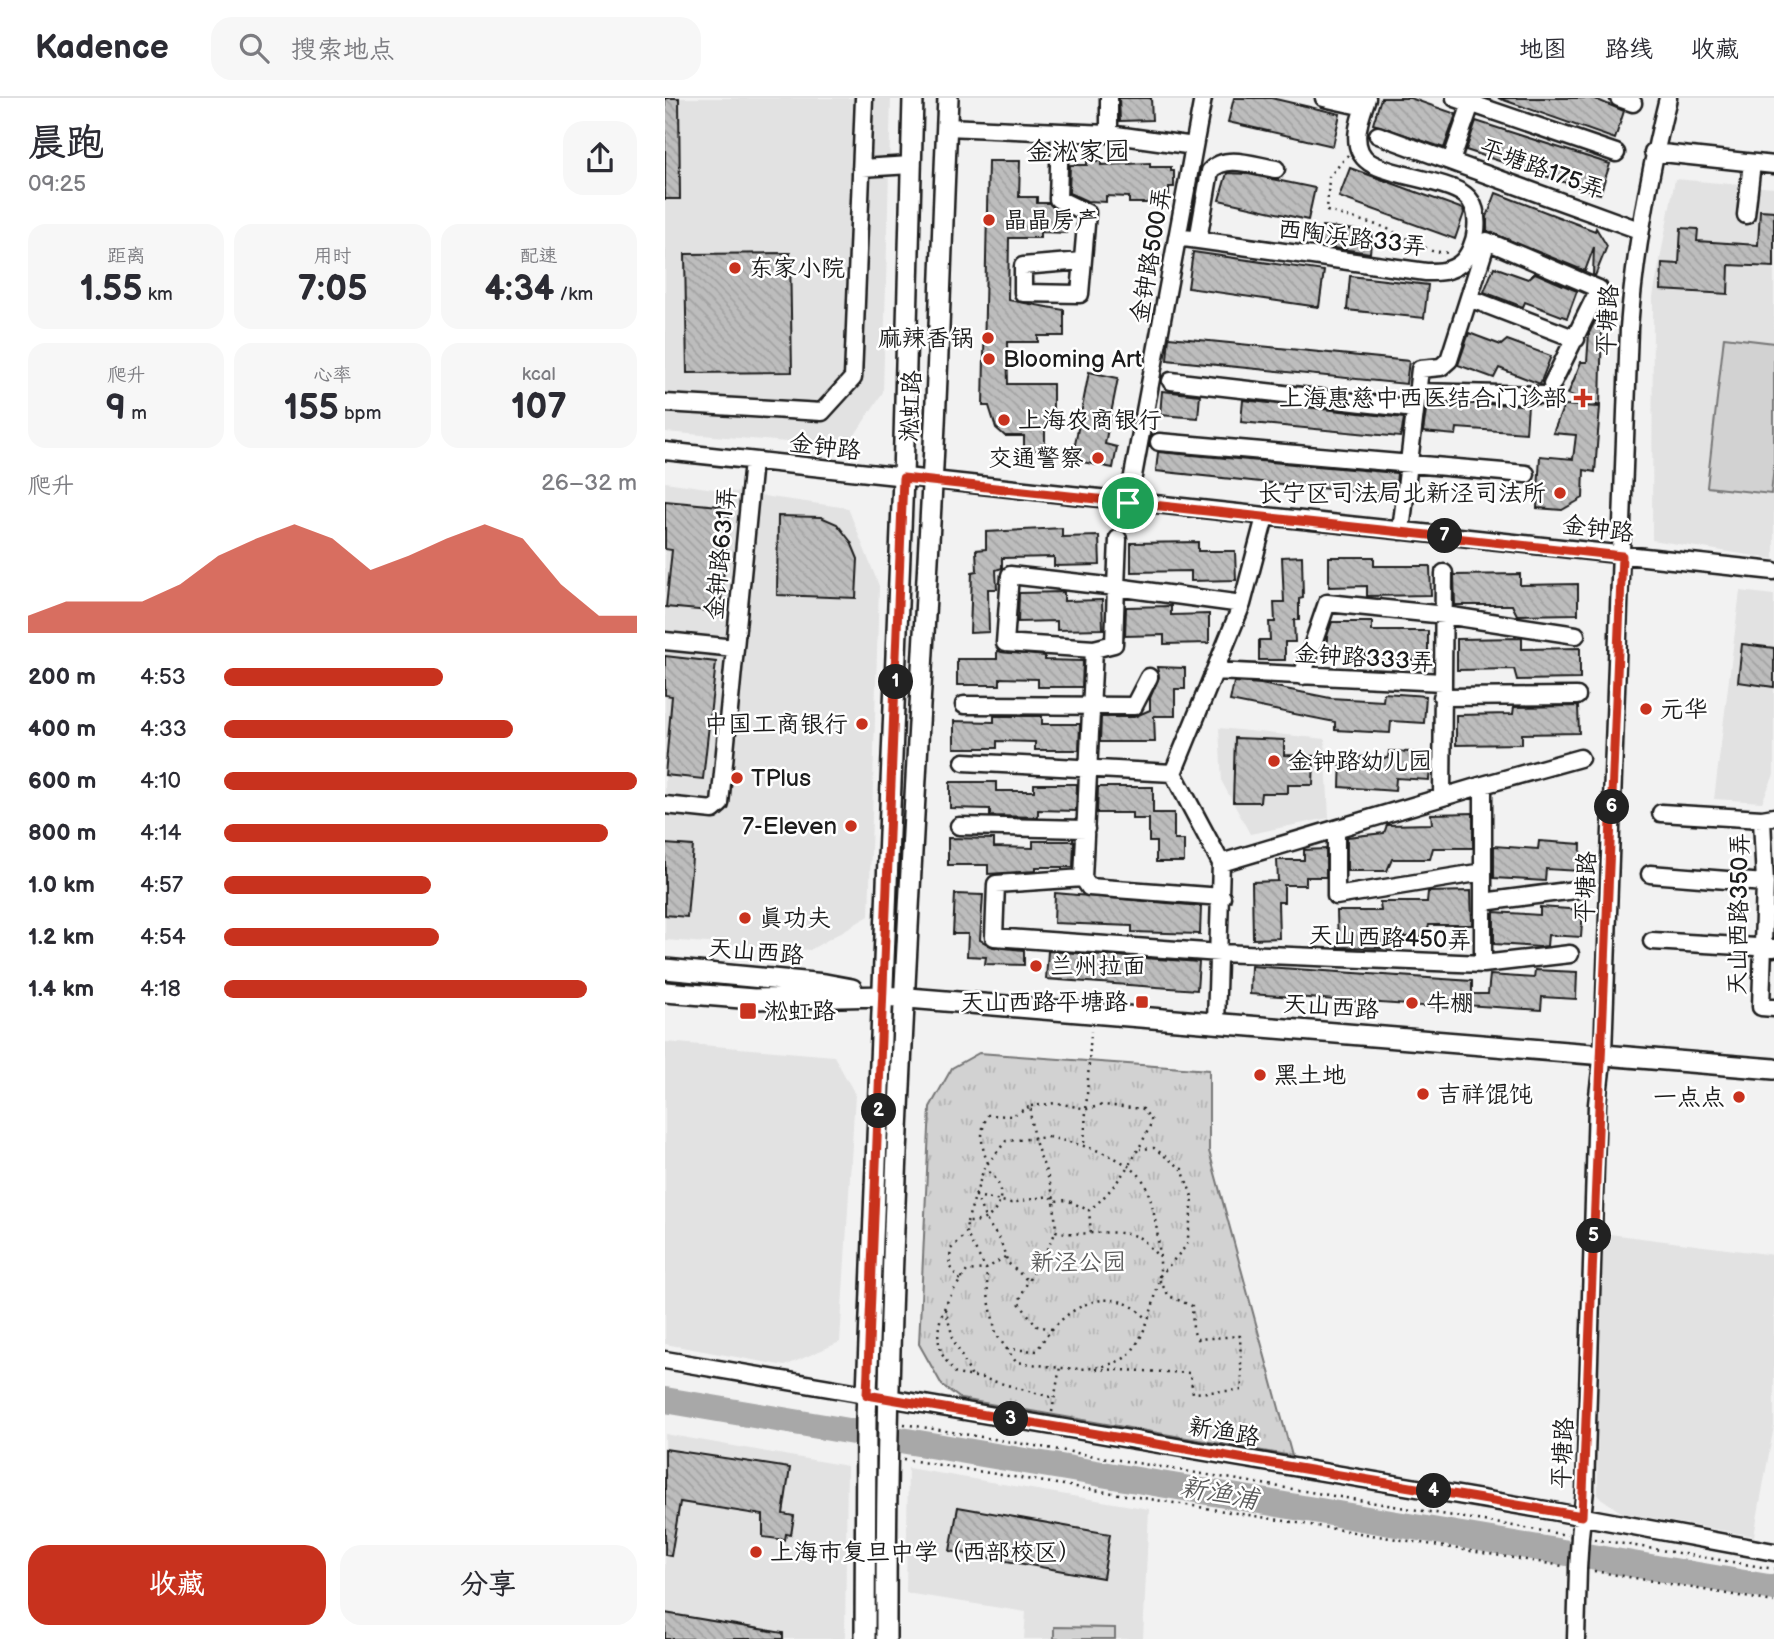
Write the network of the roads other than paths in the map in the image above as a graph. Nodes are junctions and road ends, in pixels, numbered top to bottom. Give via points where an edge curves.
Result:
1 (863, 98) edge
2 (913, 98) edge
3 (949, 98) edge
4 (1109, 98) edge
5 (1203, 98) edge
6 (1324, 98) edge
7 (1455, 98) edge
8 (1668, 98) edge
9 (1472, 101) edge
10 (1365, 102) edge
11 (947, 127) junction
12 (1059, 132) junction
13 (1109, 134) junction
14 (1378, 135) dead end
15 (1194, 146) junction
16 (1653, 152) junction
17 (1616, 153) dead end
18 (1451, 161) junction
19 (1752, 163) junction
20 (911, 165) junction
21 (1774, 165) edge
22 (861, 168) junction
23 (1276, 169) dead end
24 (1746, 215) dead end
25 (1639, 230) junction
26 (1177, 237) junction
27 (1198, 240) junction
28 (1082, 261) dead end
29 (1469, 298) junction
30 (1576, 339) junction
31 (1171, 382) dead end
32 (1417, 392) junction
33 (665, 403) edge
34 (1415, 409) junction
35 (1159, 442) dead end
36 (665, 451) edge
37 (753, 461) junction
38 (1408, 465) junction
39 (1526, 474) dead end
40 (903, 478) junction
41 (933, 482) junction
42 (1128, 503) junction
43 (1265, 517) junction
44 (1401, 531) junction
45 (1118, 539) dead end
46 (1622, 556) junction
47 (1774, 571) edge
48 (1444, 573) dead end
49 (1116, 587) junction
50 (1242, 604) junction
51 (1445, 615) junction
52 (1576, 635) dead end
53 (665, 641) edge
54 (735, 648) junction
55 (1094, 649) junction
56 (1215, 671) junction
57 (1302, 676) junction
58 (1149, 677) dead end
59 (1443, 690) junction
60 (1577, 696) dead end
61 (964, 705) dead end
62 (1092, 708) junction
63 (1580, 758) dead end
64 (964, 762) dead end
65 (1089, 768) junction
66 (1173, 773) junction
67 (1483, 785) junction
68 (1442, 797) junction
69 (665, 805) edge
70 (1661, 813) dead end
71 (1768, 818) edge
72 (959, 826) dead end
73 (1086, 829) junction
74 (1336, 829) junction
75 (1221, 863) junction
76 (1483, 872) junction
77 (1650, 874) dead end
78 (1083, 877) junction
79 (1765, 883) junction
80 (1575, 890) dead end
81 (1222, 897) junction
82 (1483, 902) junction
83 (1653, 941) dead end
84 (1768, 948) edge
85 (1220, 953) junction
86 (1570, 954) dead end
87 (1483, 964) junction
88 (665, 969) edge
89 (665, 992) edge
90 (894, 997) junction
91 (1774, 1007) edge
92 (1216, 1023) junction
93 (1602, 1053) junction
94 (1774, 1069) edge
95 (665, 1360) edge
96 (867, 1395) junction
97 (887, 1399) junction
98 (876, 1455) junction
99 (1582, 1516) junction
100 (1774, 1552) edge
101 (865, 1639) edge
102 (886, 1639) edge
103 (1576, 1639) edge

1 - 22 street
2 - 20 main road, 淞虹路
3 - 11 main road, 淞虹路
4 - 13 street
5 - 15 street, 金钟路500弄
6 - 10 street
7 - 9 street
8 - 16 street, 平塘路
9 - 17 street
9 - 18 street, 平塘路175弄
10 - 27 street, 西陶浜路33弄 via 1357,145 1369,162 1465,195 1476,210 1477,227 1462,262 1447,272 1426,272
11 - 12 street
11 - 41 main road, 淞虹路
12 - 13 street
12 - 28 street via 1058,199 1087,213
13 - 15 street
14 - 18 street
15 - 26 street, 金钟路500弄
16 - 19 street
16 - 25 street, 平塘路
18 - 25 street, 平塘路175弄
19 - 21 street
19 - 24 street
20 - 22 street
20 - 40 main road, 淞虹路
22 - 33 street via 853,378 822,412
23 - 27 street via 1218,163 1210,171
25 - 46 street, 平塘路 via 1629,328
26 - 27 street, 西陶浜路33弄
26 - 42 street, 金钟路500弄
29 - 30 street
29 - 30 street via 1487,241 1599,289
29 - 32 street via 1449,360 1441,367 1420,369
30 - 32 street via 1548,389
31 - 34 street
32 - 34 street
34 - 38 street
35 - 38 street
36 - 37 street, 金钟路
37 - 40 street, 金钟路
37 - 54 street, 金钟路631弄
38 - 39 street
38 - 44 street
40 - 41 street, 金钟路
40 - 90 main road, 淞虹路
41 - 42 street, 金钟路
41 - 90 main road, 淞虹路
42 - 43 street, 金钟路
43 - 44 street, 金钟路
43 - 50 street
44 - 46 street, 金钟路
45 - 49 street
46 - 47 street, 金钟路
46 - 93 street, 平塘路
48 - 51 street
49 - 50 street
49 - 55 street via 1114,644
49 - 55 street via 1010,575 1005,643
50 - 56 street
51 - 52 street
51 - 57 street via 1327,603
51 - 59 street
53 - 54 street, 金钟路631弄
54 - 69 street, 金钟路631弄 via 720,804 713,810
55 - 62 street
56 - 57 street, 金钟路333弄
56 - 66 street
57 - 59 street, 金钟路333弄
58 - 62 street via 1134,706
59 - 60 street
59 - 68 street, 金钟路333弄
61 - 62 street
62 - 65 street
63 - 67 street
64 - 65 street
65 - 66 street
65 - 73 street
66 - 75 street
67 - 68 street
67 - 76 street, 天山西路450弄
68 - 74 street
70 - 71 street
71 - 79 street, 天山西路350弄
72 - 73 street
73 - 78 street
74 - 75 street
74 - 76 street via 1336,896
75 - 81 street
76 - 82 street, 天山西路450弄
77 - 79 street
78 - 81 street via 1089,887
78 - 85 street, 天山西路450弄 via 996,884 994,937
79 - 84 street, 天山西路350弄
80 - 82 street
81 - 85 street
82 - 87 street, 天山西路450弄
83 - 84 street
84 - 91 street, 天山西路350弄 via 1761,1007
85 - 87 street, 天山西路450弄
85 - 92 street
86 - 87 street
88 - 90 main road, 天山西路 via 825,984
89 - 90 main road, 天山西路 via 754,999
90 - 92 main road, 天山西路
90 - 96 main road, 淞虹路
90 - 97 main road, 淞虹路
92 - 93 main road, 天山西路
93 - 94 main road, 天山西路
93 - 99 street, 平塘路
95 - 96 street, 新渔路
96 - 97 street, 新渔路
96 - 98 main road, 淞虹路 via 866,1418
97 - 98 main road, 淞虹路 via 887,1421
97 - 99 street, 新渔路
98 - 101 main road, 淞虹路
98 - 102 main road, 淞虹路
99 - 100 street, 新渔路
99 - 103 street, 平塘路, bridge

